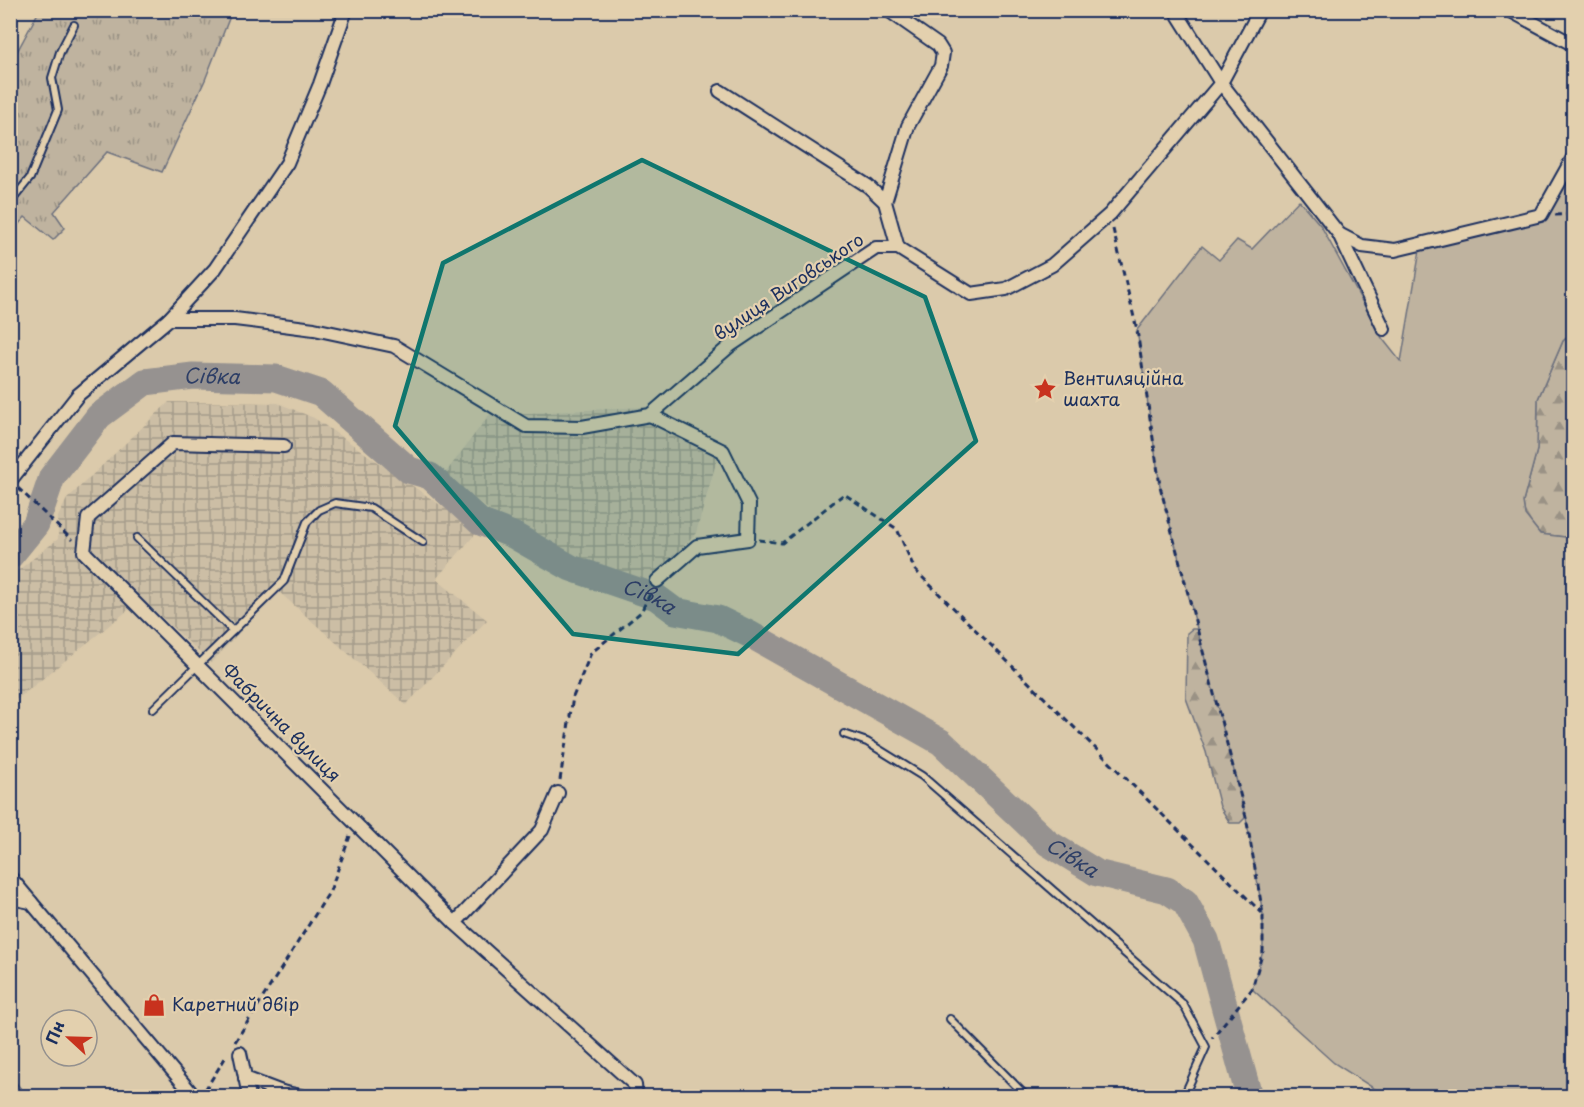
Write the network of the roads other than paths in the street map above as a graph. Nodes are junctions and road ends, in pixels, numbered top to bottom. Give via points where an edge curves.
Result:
1 (346, 10) edge
2 (888, 10) edge
3 (1175, 10) edge
4 (1260, 10) edge
5 (1509, 10) edge
6 (74, 25) dead end
7 (1574, 45) edge
8 (1221, 83) junction
9 (720, 91) dead end
10 (1574, 156) edge
11 (885, 202) junction
12 (10, 203) edge
13 (1339, 234) junction
14 (898, 248) junction
15 (169, 319) junction
16 (1384, 329) dead end
17 (650, 415) junction
18 (284, 446) dead end
19 (10, 481) edge
20 (137, 538) dead end
21 (423, 542) dead end
22 (657, 581) road end
23 (233, 631) junction
24 (199, 666) junction
25 (153, 709) dead end
26 (844, 734) dead end
27 (558, 793) road end
28 (10, 876) edge
29 (10, 898) edge
30 (31, 902) junction
31 (455, 923) junction
32 (950, 1019) dead end
33 (240, 1053) dead end
34 (245, 1078) junction
35 (282, 1092) junction
36 (194, 1096) edge
37 (249, 1096) edge
38 (268, 1096) edge
39 (301, 1096) edge
40 (636, 1096) edge
41 (1026, 1096) edge
42 (1184, 1096) edge

1 - 15 street via 287,163 215,269
2 - 11 street via 938,45 943,53 941,66 908,126
3 - 8 street
4 - 8 street
5 - 7 street
6 - 12 lane via 52,78 58,110 30,178
8 - 13 street
8 - 14 street via 1110,214 1052,265 1006,289 971,294
9 - 11 street via 868,186
10 - 13 street via 1541,215 1395,250 1362,246
11 - 14 street
13 - 16 street
14 - 17 street, вулиця Виговського via 876,248 802,297 731,345
15 - 17 street via 269,323 394,346 526,426 582,427
15 - 19 street via 78,395
17 - 22 street via 723,451 749,504 748,539 697,546
18 - 24 street, Фабрична вулиця via 173,443 88,518 84,552
20 - 23 lane
21 - 23 lane via 371,507 334,503 319,510 307,522 284,581
23 - 24 lane
24 - 25 lane
24 - 31 street, Фабрична вулиця
26 - 42 lane via 867,742 922,776 1183,1004 1206,1047
27 - 31 street via 542,830
28 - 30 street
29 - 30 street
30 - 36 street
31 - 40 street, Фабрична вулиця via 635,1085
32 - 41 lane
33 - 34 street
34 - 35 street
34 - 37 street
35 - 38 street
35 - 39 street

